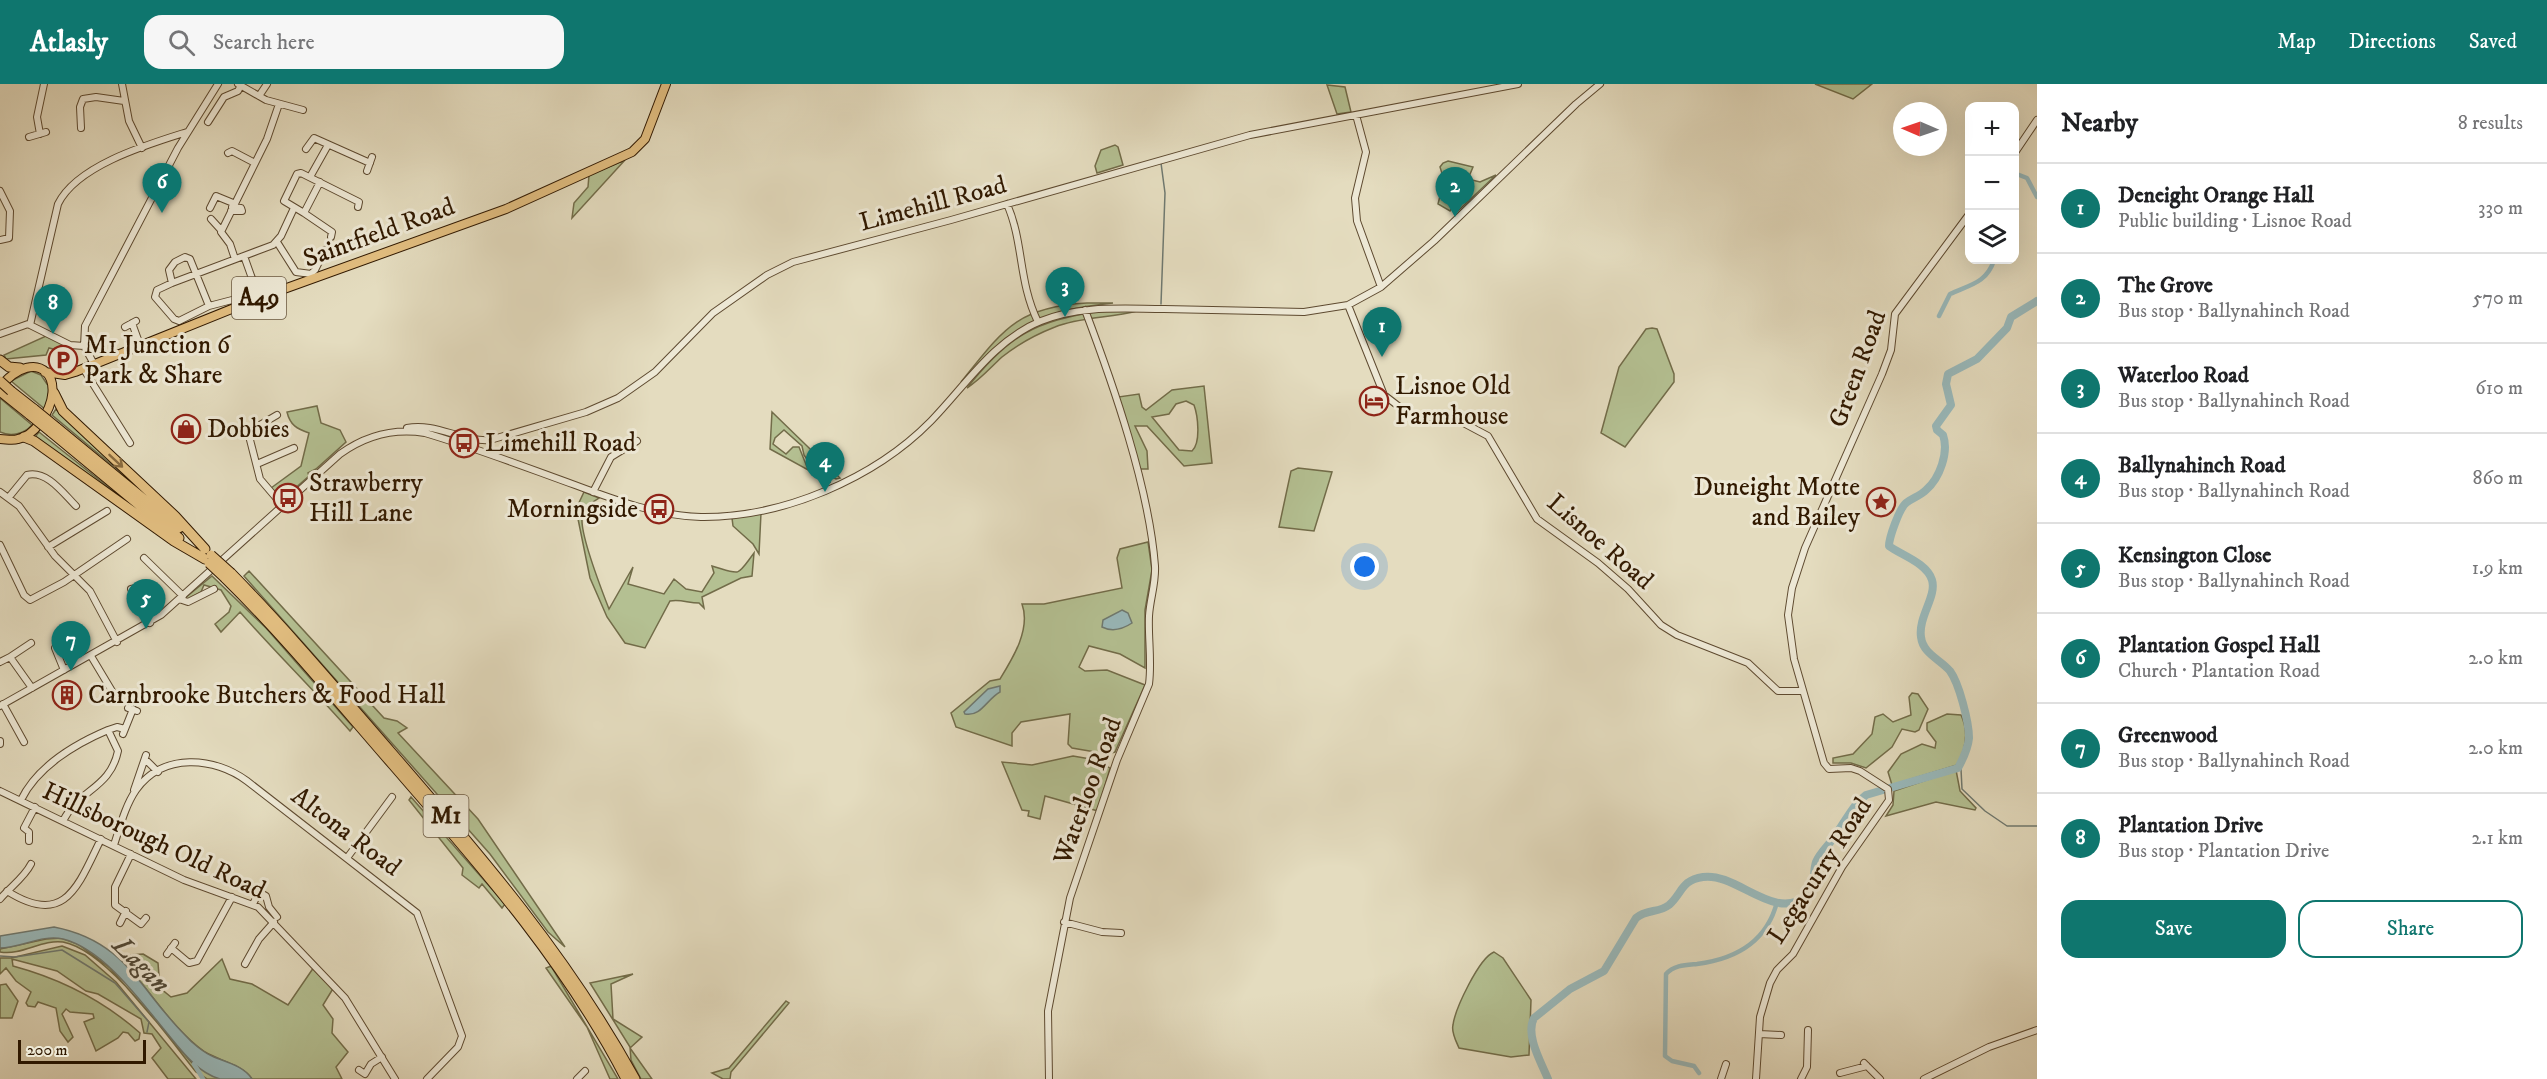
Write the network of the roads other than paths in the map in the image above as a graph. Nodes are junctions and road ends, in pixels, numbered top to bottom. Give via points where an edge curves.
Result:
1 (44, 84) edge
2 (122, 84) edge
3 (218, 84) edge
4 (267, 84) edge
5 (666, 84) edge
6 (1518, 84) edge
7 (1600, 84) edge
8 (240, 85) edge
9 (259, 96) junction
10 (124, 101) junction
11 (279, 104) junction
12 (298, 110) dead end
13 (1356, 116) junction
14 (2037, 120) edge
15 (208, 122) dead end
16 (81, 128) dead end
17 (188, 132) junction
18 (28, 137) dead end
19 (168, 139) junction
20 (328, 145) junction
21 (2019, 147) edge
22 (142, 148) junction
23 (178, 148) junction
24 (306, 149) dead end
25 (231, 151) dead end
26 (253, 162) junction
27 (367, 171) dead end
28 (310, 177) junction
29 (320, 182) junction
30 (0, 191) edge
31 (360, 203) dead end
32 (1007, 204) junction
33 (232, 207) junction
34 (210, 208) dead end
35 (294, 208) junction
36 (304, 213) junction
37 (211, 219) dead end
38 (1965, 220) edge
39 (221, 230) junction
40 (333, 233) dead end
41 (0, 240) edge
42 (277, 242) junction
43 (325, 250) dead end
44 (244, 256) junction
45 (235, 259) junction
46 (195, 273) junction
47 (172, 282) junction
48 (1381, 286) junction
49 (259, 298) junction
50 (232, 300) dead end
51 (1348, 304) junction
52 (209, 306) junction
53 (1086, 310) junction
54 (1038, 322) junction
55 (30, 324) junction
56 (131, 324) dead end
57 (0, 334) edge
58 (140, 345) junction
59 (84, 346) junction
60 (0, 360) edge
61 (94, 364) junction
62 (20, 368) junction
63 (83, 368) junction
64 (45, 372) junction
65 (65, 375) junction
66 (0, 381) edge
67 (54, 390) junction
68 (4, 391) edge
69 (278, 415) dead end
70 (405, 431) junction
71 (24, 437) junction
72 (2, 438) edge
73 (638, 441) dead end
74 (119, 442) dead end
75 (294, 448) dead end
76 (282, 454) junction
77 (285, 461) dead end
78 (257, 464) junction
79 (0, 492) edge
80 (593, 492) junction
81 (9, 497) junction
82 (76, 506) dead end
83 (283, 506) junction
84 (107, 511) dead end
85 (127, 539) dead end
86 (0, 545) edge
87 (48, 547) junction
88 (207, 556) junction
89 (144, 558) dead end
90 (75, 574) junction
91 (228, 576) junction
92 (136, 588) dead end
93 (214, 589) dead end
94 (181, 597) junction
95 (150, 622) junction
96 (66, 630) dead end
97 (117, 642) junction
98 (31, 644) dead end
99 (91, 656) junction
100 (10, 657) junction
101 (0, 662) edge
102 (64, 670) junction
103 (32, 688) junction
104 (1803, 691) junction
105 (117, 701) dead end
106 (2, 705) edge
107 (133, 709) dead end
108 (108, 730) junction
109 (24, 742) dead end
110 (158, 772) junction
111 (0, 792) edge
112 (393, 797) dead end
113 (21, 800) junction
114 (130, 802) junction
115 (35, 807) junction
116 (63, 821) junction
117 (101, 839) junction
118 (29, 841) dead end
119 (114, 845) junction
120 (131, 854) junction
121 (347, 858) junction
122 (31, 864) dead end
123 (7, 891) junction
124 (232, 897) junction
125 (0, 899) edge
126 (253, 904) junction
127 (126, 911) junction
128 (276, 915) junction
129 (146, 918) dead end
130 (1064, 922) junction
131 (120, 923) dead end
132 (1121, 933) dead end
133 (171, 948) dead end
134 (245, 964) dead end
135 (1808, 1030) dead end
136 (2037, 1030) edge
137 (1759, 1034) junction
138 (1781, 1035) dead end
139 (382, 1057) junction
140 (1726, 1064) dead end
141 (585, 1071) dead end
142 (1840, 1073) dead end
143 (365, 1074) dead end
144 (396, 1079) edge
145 (427, 1079) edge
146 (577, 1079) edge
147 (626, 1079) edge
148 (635, 1079) edge
149 (1049, 1079) edge
150 (1721, 1079) edge
151 (1756, 1079) edge
152 (1801, 1079) edge
153 (1880, 1079) edge
154 (1924, 1079) edge

1 - 18 street via 37,117 43,133
2 - 10 street
3 - 17 street
4 - 9 street
5 - 49 main road, Saintfield Road / A49 via 651,127 632,152 506,209
6 - 13 street, Limehill Road
7 - 48 street
8 - 9 street
8 - 15 street via 238,91 224,97
9 - 11 street
10 - 16 street via 83,99
10 - 22 street
11 - 12 street
11 - 26 street via 267,139
13 - 32 street, Limehill Road via 1250,135
13 - 48 street via 1366,152 1356,193 1357,221
14 - 21 street
17 - 19 street
17 - 23 street
19 - 22 street
19 - 23 street
20 - 24 street via 314,138
20 - 27 street via 371,160
20 - 28 street
22 - 55 street via 89,172 60,200
23 - 59 street via 85,326
25 - 26 street
26 - 33 street
28 - 29 street
28 - 35 street via 297,174 284,201
29 - 31 street
29 - 36 street
30 - 41 street via 11,218 9,238
32 - 54 street via 1015,224 1021,276
32 - 70 street, Limehill Road via 782,266 703,322 655,372 618,398 586,412 490,441 423,427
33 - 34 street via 216,196
33 - 39 street
35 - 36 street
35 - 42 street
36 - 40 street
37 - 39 street
38 - 104 street, Green Road via 1895,314 1891,350 1882,374 1805,548 1788,615
39 - 45 street
42 - 43 street via 294,274 311,274
42 - 44 street
44 - 45 street
44 - 49 street
45 - 46 street
46 - 47 street
46 - 47 street via 185,257 169,270
46 - 52 street
47 - 52 street via 157,290 155,297 174,319 179,321
48 - 51 street
49 - 58 main road, Saintfield Road / A49
50 - 52 street
51 - 53 street via 1304,312
51 - 104 street, Lisnoe Road via 1384,395 1406,412 1456,419 1488,436 1537,519 1598,563 1661,625 1677,636 1748,663 1778,691
53 - 54 street
53 - 130 street, Waterloo Road via 1137,471 1155,567 1149,616 1149,684 1117,760
54 - 80 street via 998,348 907,442 872,466 814,494 749,513 700,517 651,509
55 - 57 street
55 - 59 street via 70,345
56 - 58 street
58 - 61 main road, Saintfield Road / A49
59 - 61 street
60 - 62 highway via 9,367
61 - 63 main road, Saintfield Road / A49
62 - 64 main road, A49 via 32,366
62 - 68 main road
63 - 65 main road, Saintfield Road / A49
63 - 74 street via 128,440
64 - 65 main road, Saintfield Road / A49
64 - 67 main road
65 - 67 main road, Saintfield Road / A49
66 - 68 highway, M1, bridge
67 - 71 main road, A49 via 48,411
67 -> 88 highway via 63,411 175,516
68 - 88 highway, M1, bridge
69 - 78 street via 248,432
70 - 80 street via 452,441
70 - 83 street via 384,433 346,450
71 - 72 main road
71 - 88 highway via 174,541
73 - 80 street via 611,457
75 - 76 street
76 - 77 street
76 - 78 street
78 - 83 street via 260,479
79 - 81 street
81 - 82 street via 22,478 32,473 52,482
81 - 87 street
83 - 94 street
84 - 87 street
85 - 90 street
86 - 90 street via 28,600
87 - 90 street
88 - 91 highway, M1, bridge
89 - 94 street
90 - 97 street via 90,591
91 - 147 highway, M1 via 496,885 582,1004
91 - 148 highway, M1 via 282,627 514,896 579,985
92 - 95 street via 131,589
93 - 94 street via 188,603
94 - 95 street
95 - 97 street
96 - 102 street via 55,648
97 - 99 street
98 - 100 street
99 - 102 street
99 - 105 street
100 - 101 street
100 - 103 street
102 - 103 street
103 - 106 street
104 - 137 street, Legacurry Road via 1826,767 1851,768 1883,784 1889,795 1887,804 1842,867 1793,954 1777,970 1765,994
106 - 109 street
107 - 108 street via 124,731 117,727
108 - 113 street via 82,741 33,780
108 - 116 street via 118,751 110,774 70,807
110 - 114 street, Altona Road via 142,783
110 - 114 street via 146,757
110 - 121 street, Altona Road via 195,761 228,768
111 - 113 street, Hillsborough Old Road
112 - 121 street
113 - 115 street, Hillsborough Old Road
114 - 119 street, Altona Road
115 - 116 street, Hillsborough Old Road
115 - 118 street via 24,828 29,832
116 - 117 street, Hillsborough Old Road
117 - 119 street, Hillsborough Old Road
117 - 123 street via 77,887 59,903 35,905
119 - 120 street, Hillsborough Old Road
120 - 124 street, Hillsborough Old Road via 195,885
120 - 127 street via 115,887 115,905
121 - 145 street, Altona Road via 417,912 460,1031 460,1045
122 - 123 street
123 - 125 street
124 - 126 street, Hillsborough Old Road
124 - 133 street via 197,962 189,963
126 - 128 street, Hillsborough Old Road
126 - 128 street via 257,891 266,896
127 - 129 street via 141,924
127 - 131 street
128 - 134 street
128 - 139 street, Hillsborough Old Road via 351,1005
130 - 132 street
130 - 149 street, Waterloo Road via 1046,1031
135 - 152 street via 1807,1067
136 - 154 street via 1989,1047
137 - 138 street
137 - 151 street, Legacurry Road
139 - 143 street
139 - 144 street
140 - 150 street
141 - 146 street
142 - 153 street via 1866,1065

